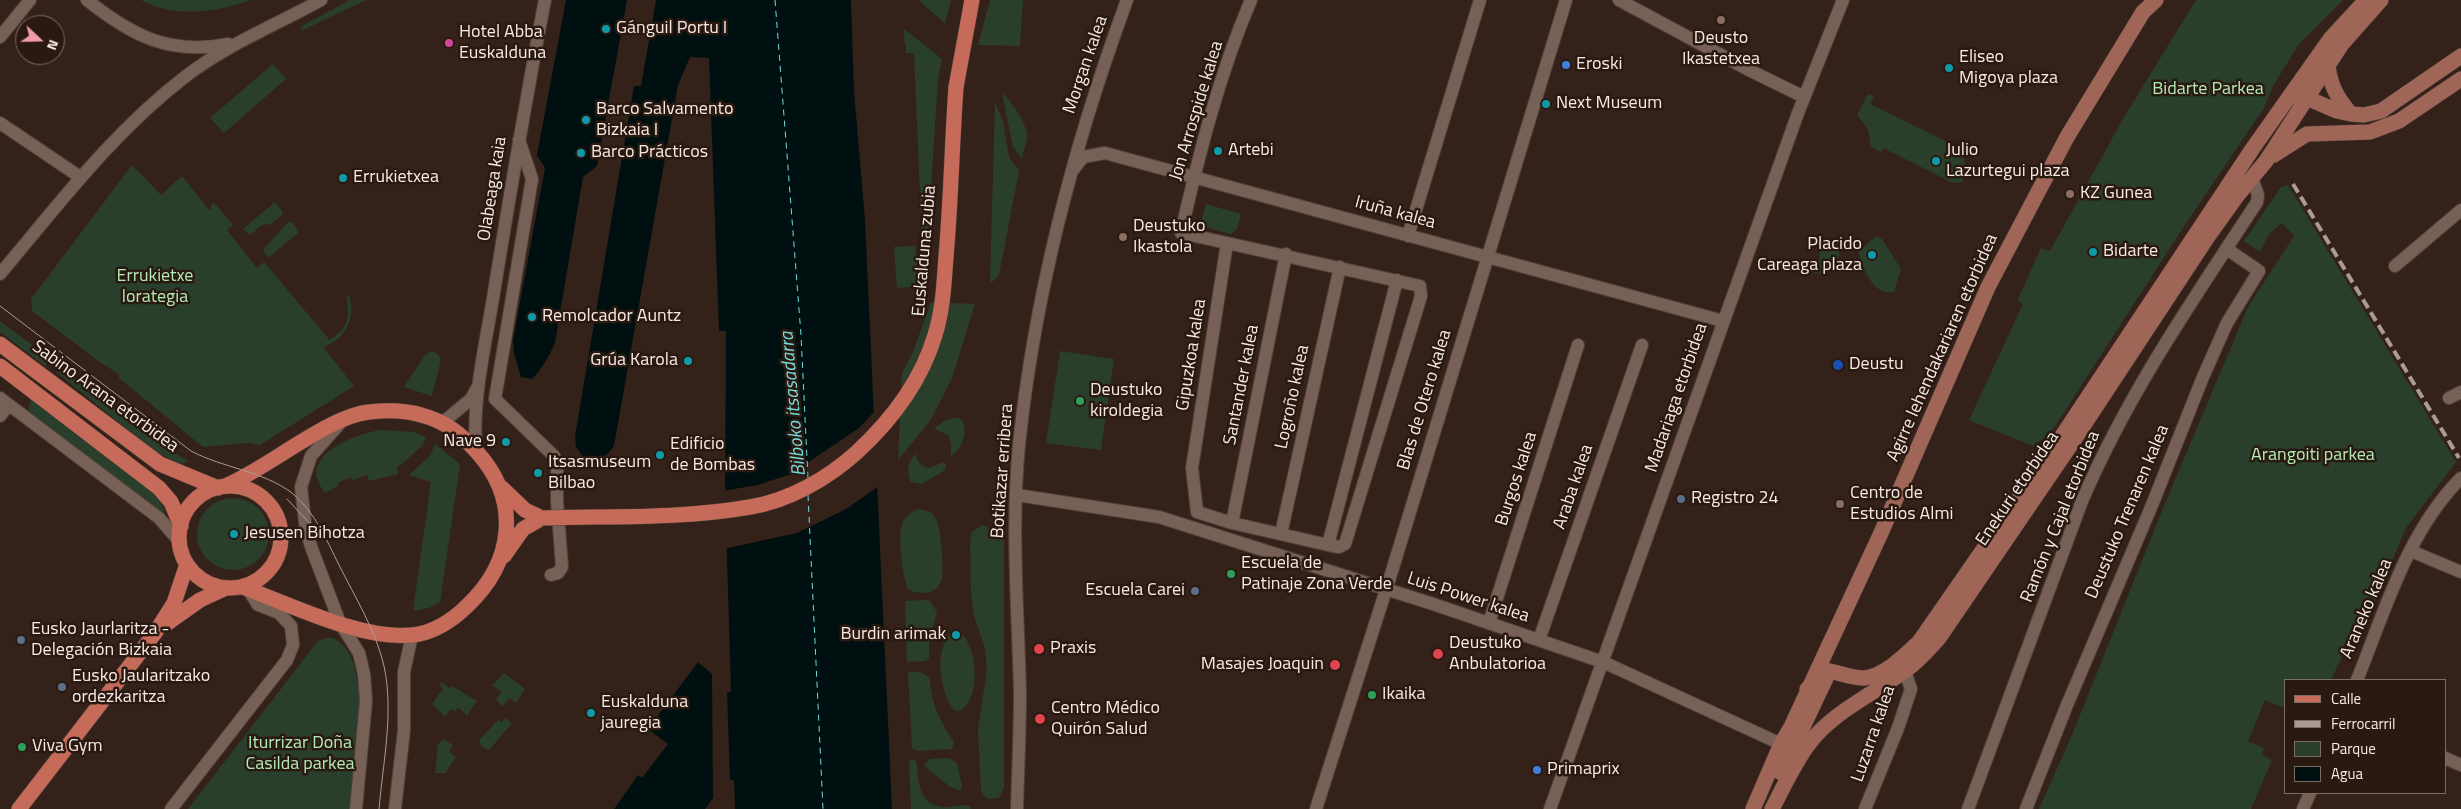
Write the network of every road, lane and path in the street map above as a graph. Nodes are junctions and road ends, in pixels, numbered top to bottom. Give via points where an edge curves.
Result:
1 (30, 0) edge
2 (87, 0) edge
3 (321, 0) edge
4 (545, 0) edge
5 (972, 0) edge
6 (1127, 0) edge
7 (1250, 0) edge
8 (1480, 0) edge
9 (1566, 0) edge
10 (1619, 0) edge
11 (1843, 0) edge
12 (2158, 0) edge
13 (2164, 0) edge
14 (2366, 0) edge
15 (2381, 0) edge
16 (2142, 6) edge
17 (0, 37) edge
18 (235, 42) junction
19 (2461, 56) edge
20 (2328, 67) junction
21 (2461, 79) edge
22 (1804, 97) junction
23 (2288, 98) junction
24 (2307, 98) junction
25 (2351, 114) junction
26 (0, 123) edge
27 (2266, 129) junction
28 (519, 140) junction
29 (1079, 141) joint
30 (2266, 161) junction
31 (1194, 176) junction
32 (80, 177) junction
33 (2252, 178) junction
34 (1068, 179) junction
35 (2461, 210) edge
36 (1408, 236) junction
37 (1227, 243) junction
38 (2227, 249) junction
39 (1286, 254) junction
40 (1487, 255) junction
41 (2395, 266) dead end
42 (1340, 267) junction
43 (0, 274) edge
44 (1398, 280) junction
45 (1723, 321) junction
46 (0, 344) edge
47 (1578, 345) dead end
48 (1642, 345) dead end
49 (0, 366) edge
50 (479, 384) junction
51 (2461, 392) edge
52 (2449, 398) dead end
53 (4, 401) edge
54 (0, 416) edge
55 (342, 420) junction
56 (442, 423) junction
57 (476, 450) junction
58 (2461, 478) edge
59 (500, 485) junction
60 (221, 487) junction
61 (1017, 495) junction
62 (542, 518) junction
63 (1232, 523) junction
64 (181, 526) junction
65 (1281, 534) junction
66 (179, 541) junction
67 (1328, 546) junction
68 (2411, 551) junction
69 (499, 563) junction
70 (187, 564) junction
71 (2461, 572) edge
72 (551, 575) dead end
73 (226, 588) junction
74 (245, 588) junction
75 (1385, 590) junction
76 (340, 623) junction
77 (1489, 623) junction
78 (156, 633) junction
79 (412, 636) junction
80 (1539, 640) junction
81 (1603, 662) junction
82 (1829, 671) junction
83 (1905, 671) junction
84 (2357, 679) edge
85 (1808, 688) junction
86 (1781, 744) junction
87 (2446, 758) edge
88 (2461, 765) edge
89 (2310, 794) edge
90 (19, 809) edge
91 (171, 809) edge
92 (356, 809) edge
93 (395, 809) edge
94 (1017, 809) edge
95 (1316, 809) edge
96 (1550, 809) edge
97 (1753, 809) edge
98 (1766, 809) edge
99 (1772, 809) edge
100 (1865, 809) edge
101 (1968, 809) edge
102 (2026, 809) edge
103 (2303, 809) edge

1 - 17 street
2 - 18 street via 119,25 165,45 204,49
3 - 18 street
4 - 28 street, Olabeaga kaia
5 - 62 main road, Euskalduna zubia, bridge via 956,87 942,304 935,335 912,386 879,433 823,478 787,496 751,507 703,513
6 - 29 street, Morgan kalea
7 - 31 street, Jon Arrospide kalea
8 - 36 street
9 - 40 street, Blas de Otero kalea
10 - 22 street
11 - 22 street, Madariaga etorbidea
12 - 16 main road, Agirre lehendakariaren etorbidea
13 - 82 main road, Agirre lehendakariaren etorbidea via 2138,33 2072,142 1994,290
14 - 23 main road, Enekuri etorbidea via 2330,39
15 - 20 main road, Enekuri etorbidea via 2342,44
16 - 85 main road, Agirre lehendakariaren etorbidea via 2067,137 1988,287 1868,561
18 - 32 street via 186,75 133,120
19 - 25 main road via 2382,111 2364,116
20 - 24 main road, Enekuri etorbidea
20 - 25 main road via 2337,97
21 - 30 main road, Enekuri etorbidea via 2399,121 2370,132 2307,134
22 - 45 street, Madariaga etorbidea
23 - 24 main road
23 - 27 main road, Enekuri etorbidea
24 - 25 main road
24 - 30 main road, Enekuri etorbidea
26 - 32 street
27 - 33 main road via 2264,146 2252,164
27 - 82 main road, Enekuri etorbidea via 2062,436 1920,642 1895,664 1870,677
28 - 50 street, Olabeaga kaia
28 - 72 street via 532,179 495,398 554,456 557,463 556,501 562,567
29 - 34 street, Botikazar erribera
30 - 33 main road, Enekuri etorbidea
31 - 34 street, Iruña kalea via 1106,153 1083,157
31 - 36 street, Iruña kalea
31 - 37 street, Jon Arrospide kalea via 1181,233
32 - 43 street
33 - 38 street, Ramón y Cajal etorbidea via 2257,202
33 - 83 main road, Enekuri etorbidea via 2212,231 1939,638
34 - 61 street, Botikazar erribera via 1054,232 1032,351 1019,446
35 - 41 street
36 - 40 street, Iruña kalea
37 - 39 street
37 - 63 street, Gipuzkoa kalea via 1192,468 1197,512
38 - 101 street, Ramón y Cajal etorbidea via 2138,386 2100,458
38 - 102 street, Deustuko Trenaren kalea via 2259,271 2227,324 2203,377
39 - 42 street
39 - 63 street, Santander kalea
40 - 45 street, Iruña kalea
40 - 75 street, Blas de Otero kalea
42 - 44 street
42 - 65 street, Logroño kalea
44 - 67 street
44 - 67 street via 1420,286 1419,305 1345,544
45 - 81 street, Madariaga etorbidea
46 - 60 main road, Sabino Arana etorbidea via 146,455 160,464
47 - 77 street, Burgos kalea
48 - 80 street, Araba kalea
49 - 64 main road, Sabino Arana etorbidea via 159,488 171,502
50 - 56 street, Olabeaga kaia via 471,399
50 - 57 street, Olabeaga kaia via 474,430
51 - 52 street
53 - 54 street
53 - 66 street via 159,518
55 - 56 main road via 366,412 390,411 423,415
55 - 60 main road via 244,478
55 - 76 street via 311,456 301,487 306,531
56 - 57 main road via 462,435
57 - 59 main road
58 - 68 street, Araneko kalea via 2424,523
59 - 62 main road via 525,510
59 - 69 main road via 506,528
60 - 64 main road via 194,501
60 - 74 main road via 240,487 254,492 276,514 280,529 276,559 268,571
61 - 75 street, Luis Power kalea via 1159,516
61 - 94 street, Botikazar erribera via 1020,695
62 - 69 main road via 524,529
63 - 65 street, Gipuzkoa kalea
64 - 66 main road
65 - 67 street, Gipuzkoa kalea
66 - 70 main road
68 - 71 street, Araneko kalea
68 - 84 street, Araneko kalea
69 - 79 main road via 486,586 460,614
70 - 73 main road via 203,580
70 - 78 main road via 174,603
73 - 74 main road
73 - 78 main road via 200,600
74 - 76 main road
74 - 91 street via 258,605 279,613 291,626 293,645 287,660
75 - 77 street, Luis Power kalea
75 - 95 street, Blas de Otero kalea
76 - 79 main road via 368,632
76 - 92 street via 359,653 364,674 366,701
77 - 80 street, Luis Power kalea
78 - 90 main road
79 - 93 street via 404,672 404,728
80 - 81 street, Luis Power kalea
81 - 86 street, Luis Power kalea
81 - 96 street, Madariaga etorbidea
82 - 85 main road
82 - 98 main road, Agirre lehendakariaren etorbidea
83 - 99 main road, Enekuri etorbidea via 1850,707 1820,732 1808,745
83 - 100 street, Luzarra kalea via 1911,689
85 - 86 main road, Agirre lehendakariaren etorbidea
86 - 97 main road, Agirre lehendakariaren etorbidea
87 - 88 street
89 - 103 street

